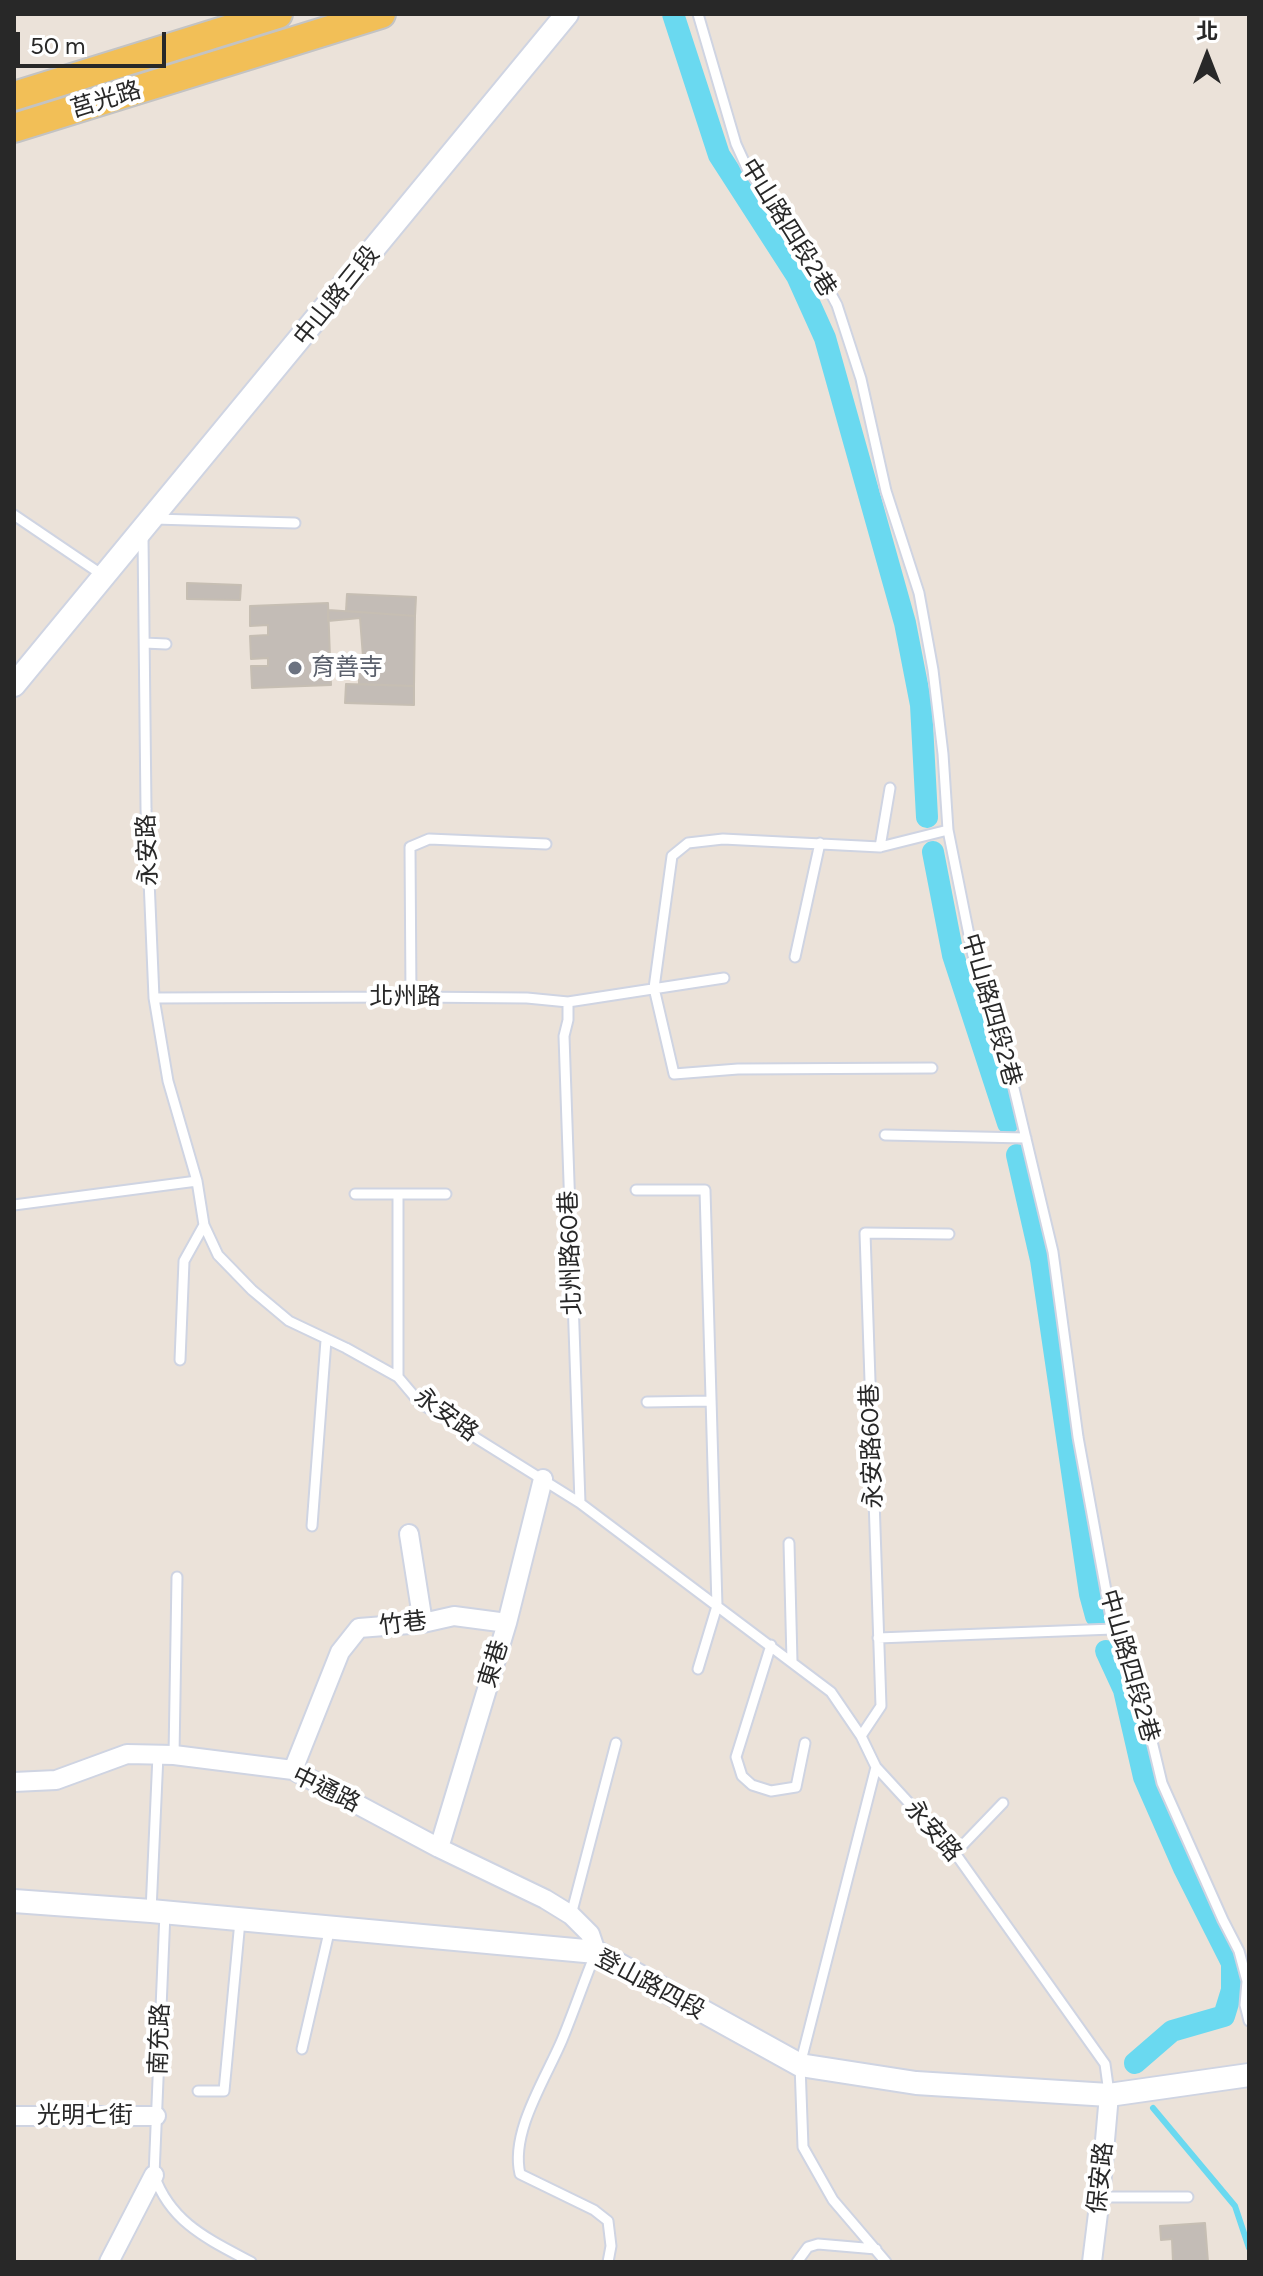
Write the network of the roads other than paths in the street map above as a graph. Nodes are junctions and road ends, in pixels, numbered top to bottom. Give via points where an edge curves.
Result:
1 (278, 14) edge
2 (381, 14) edge
3 (567, 14) edge
4 (698, 14) edge
5 (14, 96) edge
6 (14, 128) edge
7 (14, 515) edge
8 (295, 523) dead end
9 (147, 524) junction
10 (104, 576) junction
11 (145, 643) junction
12 (166, 644) dead end
13 (14, 685) edge
14 (890, 788) dead end
15 (948, 830) junction
16 (820, 843) junction
17 (546, 844) dead end
18 (880, 847) junction
19 (795, 957) dead end
20 (724, 978) dead end
21 (654, 988) junction
22 (411, 997) junction
23 (154, 998) junction
24 (568, 1002) junction
25 (932, 1068) dead end
26 (885, 1135) dead end
27 (1026, 1138) junction
28 (197, 1181) junction
29 (636, 1190) dead end
30 (355, 1194) dead end
31 (398, 1194) junction
32 (446, 1194) dead end
33 (14, 1205) edge
34 (204, 1225) junction
35 (949, 1234) dead end
36 (326, 1340) junction
37 (180, 1360) dead end
38 (398, 1377) junction
39 (711, 1401) junction
40 (647, 1402) dead end
41 (543, 1479) junction
42 (580, 1503) junction
43 (312, 1526) dead end
44 (409, 1534) dead end
45 (789, 1543) dead end
46 (177, 1577) dead end
47 (717, 1606) junction
48 (423, 1623) junction
49 (507, 1623) junction
50 (1113, 1629) junction
51 (878, 1638) junction
52 (771, 1645) junction
53 (792, 1661) junction
54 (698, 1669) dead end
55 (861, 1736) junction
56 (616, 1743) dead end
57 (805, 1743) dead end
58 (166, 1755) junction
59 (876, 1767) junction
60 (293, 1770) junction
61 (14, 1782) edge
62 (1003, 1803) dead end
63 (439, 1848) junction
64 (955, 1853) junction
65 (14, 1901) edge
66 (158, 1912) junction
67 (571, 1915) junction
68 (240, 1919) junction
69 (330, 1928) junction
70 (596, 1952) junction
71 (1249, 2021) edge
72 (302, 2049) dead end
73 (800, 2065) junction
74 (1249, 2075) edge
75 (198, 2091) dead end
76 (1129, 2092) junction
77 (14, 2116) edge
78 (156, 2116) junction
79 (154, 2175) junction
80 (1100, 2197) junction
81 (1188, 2197) dead end
82 (876, 2249) junction
83 (109, 2262) edge
84 (251, 2262) edge
85 (608, 2262) edge
86 (797, 2262) edge
87 (886, 2262) edge
88 (1092, 2262) edge

1 - 5 main road, 莒光路
2 - 6 main road, 莒光路
3 - 9 street, 中山路三段
4 - 15 lane, 中山路四段2巷 via 736,144 747,168 808,251 837,305 861,379 886,491 919,593 933,670
7 - 10 lane
8 - 9 lane
9 - 10 street, 中山路三段
9 - 11 lane, 永安路
10 - 13 street, 中山路三段
11 - 12 lane
11 - 23 lane, 永安路
14 - 18 lane
15 - 18 lane
15 - 27 lane, 中山路四段2巷 via 976,970 1001,1034
16 - 18 lane
16 - 19 lane
16 - 21 lane via 723,839 688,843 672,856
17 - 22 lane via 429,839 410,847
20 - 21 lane, 北州路
21 - 24 lane, 北州路
21 - 25 lane via 674,1074
22 - 23 lane, 北州路
22 - 24 lane, 北州路
23 - 28 lane, 永安路 via 168,1081
24 - 42 lane, 北州路60巷 via 564,1036
26 - 27 lane
27 - 50 lane, 中山路四段2巷 via 1053,1252 1078,1437
28 - 33 lane
28 - 34 lane, 永安路
29 - 39 lane via 705,1190
30 - 31 lane
31 - 32 lane
31 - 38 lane
34 - 36 lane, 永安路 via 218,1255 252,1290 289,1321
34 - 37 lane via 184,1261
35 - 51 lane, 永安路60巷 via 865,1233
36 - 38 lane, 永安路
36 - 43 lane
38 - 41 lane, 永安路 via 420,1403
39 - 40 lane
39 - 47 lane
41 - 42 lane, 永安路
41 - 49 street, 東巷
42 - 47 lane, 永安路
44 - 48 street
45 - 53 lane
46 - 58 lane, 南充路
47 - 52 lane, 永安路
47 - 54 lane
48 - 49 street, 竹巷 via 454,1616
48 - 60 street, 竹巷 via 359,1628 340,1652
49 - 63 street, 東巷
50 - 51 lane
50 - 71 lane, 中山路四段2巷 via 1139,1687 1162,1783 1239,1951
51 - 55 lane, 永安路60巷 via 881,1706
52 - 53 lane, 永安路
52 - 57 lane via 736,1757 742,1776 771,1791 796,1787
53 - 55 lane, 永安路 via 831,1692
55 - 59 lane, 永安路
56 - 67 lane
58 - 60 street, 中通路
58 - 61 street, 中通路 via 127,1754 56,1780
58 - 66 lane, 南充路
59 - 64 lane, 永安路
59 - 73 lane
60 - 63 street, 中通路
62 - 64 lane
63 - 67 street, 中通路
64 - 76 lane, 永安路
65 - 66 street, 登山路四段
66 - 68 street, 登山路四段
66 - 78 lane, 南充路
67 - 70 street, 中通路 via 590,1934
68 - 69 street, 登山路四段
68 - 75 lane via 224,2091
69 - 70 street, 登山路四段
69 - 72 lane
70 - 73 street, 登山路四段
70 - 85 lane via 516,2158 520,2174 608,2221
73 - 76 street, 登山路四段 via 916,2083
73 - 82 lane via 803,2147 833,2200
74 - 76 street, 登山路四段
76 - 80 street, 保安路
77 - 78 street, 光明七街
78 - 79 lane, 南充路
79 - 83 street
79 - 84 lane, 南充路 via 175,2214
80 - 81 lane
80 - 88 street, 保安路
82 - 86 lane via 818,2244 808,2247
82 - 87 lane

